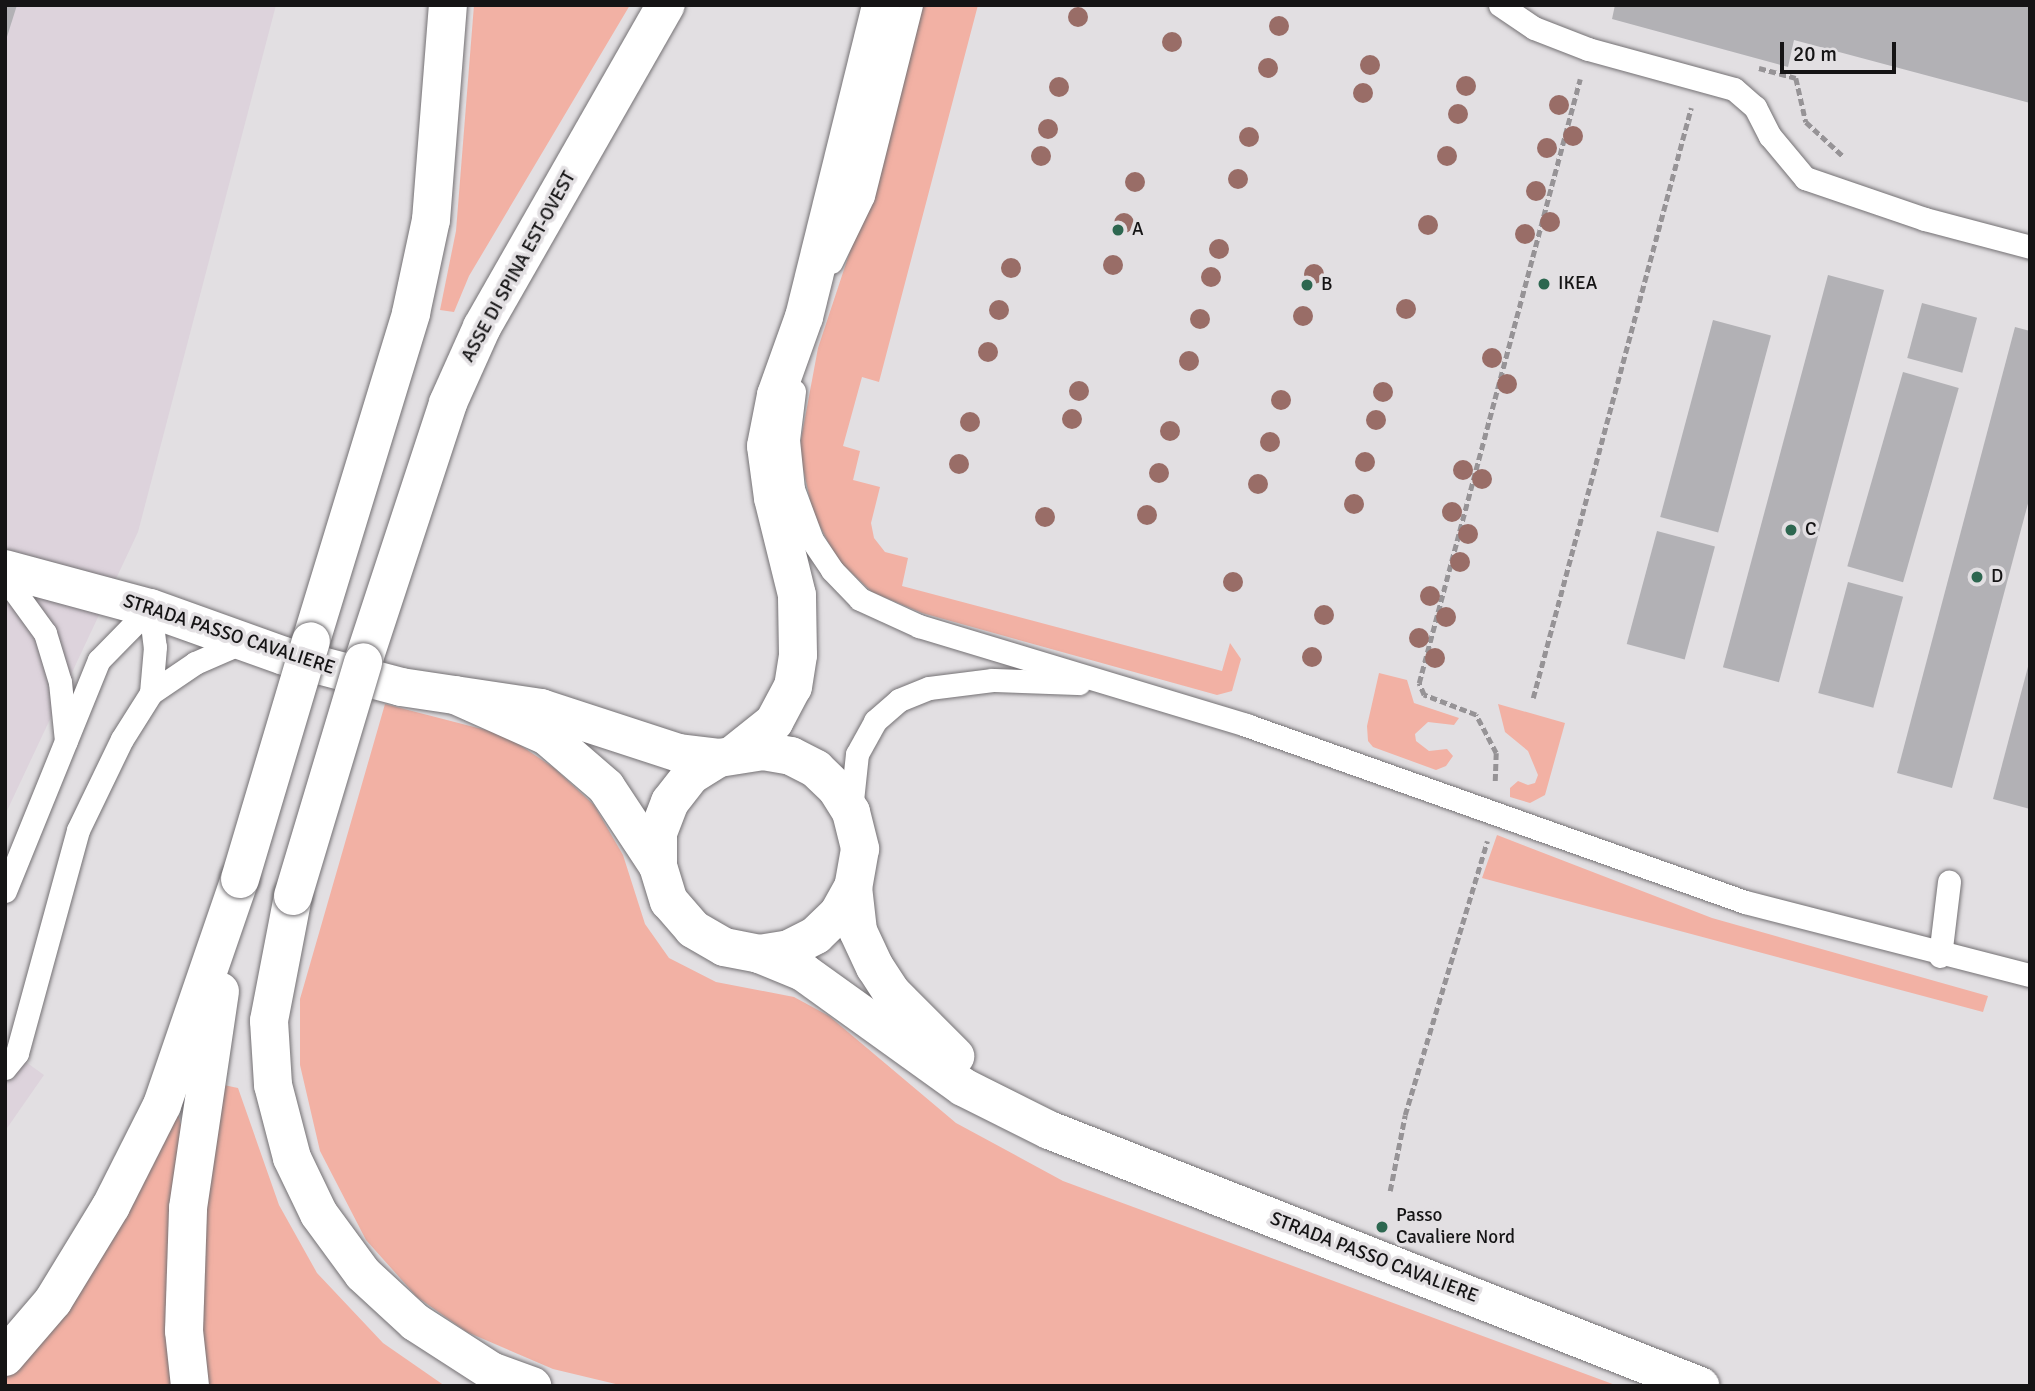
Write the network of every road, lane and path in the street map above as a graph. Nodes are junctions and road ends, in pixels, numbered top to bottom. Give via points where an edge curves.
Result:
1 (448, 5) edge
2 (666, 5) edge
3 (881, 5) edge
4 (911, 5) edge
5 (1500, 5) edge
6 (1744, 64) dead end
7 (1582, 71) dead end
8 (1694, 100) dead end
9 (1850, 163) dead end
10 (2030, 247) edge
11 (804, 317) junction
12 (5, 569) edge
13 (5, 578) edge
14 (150, 608) junction
15 (243, 642) junction
16 (1110, 684) junction
17 (151, 692) junction
18 (455, 695) junction
19 (1533, 698) dead end
20 (66, 745) junction
21 (727, 756) junction
22 (851, 812) junction
23 (1494, 815) junction
24 (658, 866) junction
25 (240, 879) junction
26 (1949, 882) dead end
27 (853, 887) junction
28 (5, 891) edge
29 (760, 954) junction
30 (1940, 956) junction
31 (2029, 976) edge
32 (5, 1068) edge
33 (1049, 1130) junction
34 (1390, 1191) dead end
35 (5, 1357) edge
36 (190, 1386) edge
37 (532, 1386) edge
38 (1700, 1386) edge

1 - 25 main road, bridge via 431,220 411,313
2 - 37 main road, ASSE DI SPINA EST-OVEST, bridge via 482,327 448,403 293,896 269,1021 273,1085 292,1158 314,1203 363,1274 415,1322 491,1371
3 - 11 main road
4 - 11 lane via 863,196
5 - 10 lane via 1534,28 1578,46 1734,89 1755,107 1770,136 1805,178 1925,219
6 - 9 path via 1796,78 1806,122
7 - 23 path via 1419,683 1424,695 1476,715 1496,753
8 - 19 path
11 - 16 lane via 788,440 793,489 812,540 832,570 860,598 919,626
11 - 21 main road via 776,395 766,446 797,596 798,654 793,687 774,722
12 - 14 main road, STRADA PASSO CAVALIERE
13 - 20 lane via 45,632 61,682
14 - 15 main road, STRADA PASSO CAVALIERE
14 - 17 lane via 155,647
14 - 20 lane via 99,660
15 - 17 lane via 195,663
15 - 18 main road, STRADA PASSO CAVALIERE via 401,687
16 - 22 lane via 992,680 929,688 899,700 875,721 857,754
16 - 23 lane via 1246,725
17 - 32 lane via 78,830 17,1053
18 - 21 main road, STRADA PASSO CAVALIERE via 541,708 679,753
18 - 24 main road via 547,736 606,787
20 - 28 lane
21 - 22 main road via 763,751 791,755 836,788
21 - 24 main road via 691,776 670,802 658,833
22 - 27 main road via 860,849
23 - 30 lane via 1745,902
23 - 34 path via 1405,1115
24 - 29 main road via 669,901 692,929 724,947
25 - 35 main road via 162,1105 111,1206 53,1301
25 - 36 main road via 188,1208 184,1331
26 - 30 lane
27 - 29 main road via 838,914 816,935 789,949
27 - 33 main road via 858,931 891,992 968,1069
29 - 33 main road via 838,994 963,1087
30 - 31 lane
33 - 38 main road, STRADA PASSO CAVALIERE

